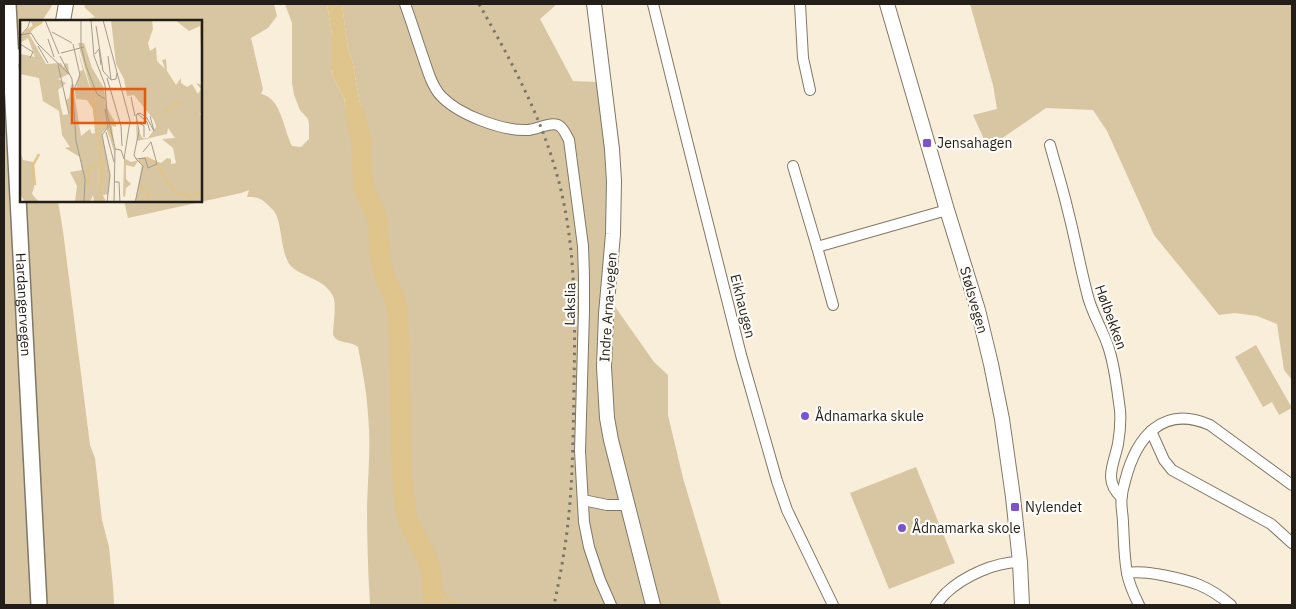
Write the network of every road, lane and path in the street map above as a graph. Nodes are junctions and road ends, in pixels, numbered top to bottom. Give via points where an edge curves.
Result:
1 (8, 4) edge
2 (66, 4) edge
3 (405, 4) edge
4 (594, 4) edge
5 (653, 4) edge
6 (800, 4) edge
7 (887, 4) edge
8 (63, 20) edge
9 (810, 90) dead end
10 (1050, 145) dead end
11 (793, 166) dead end
12 (947, 210) junction
13 (817, 248) junction
14 (833, 305) dead end
15 (1151, 431) junction
16 (1292, 484) edge
17 (1121, 497) junction
18 (583, 500) junction
19 (628, 505) junction
20 (1292, 544) edge
21 (1020, 562) junction
22 (1127, 574) junction
23 (38, 605) edge
24 (611, 605) edge
25 (653, 605) edge
26 (833, 605) edge
27 (936, 605) edge
28 (1022, 605) edge
29 (1139, 605) edge
30 (1231, 605) edge

1 - 23 main road, Hardangervegen
2 - 8 main road
3 - 18 street, Lakslia via 431,77 447,101 469,115 519,130 557,125 562,127 569,140 583,246 580,451
4 - 19 main road, Indre Arna-vegen via 614,181 604,344 605,390 611,440
5 - 26 street, Eikhaugen via 777,482 787,510
6 - 9 street
7 - 12 main road, Stølsvegen
10 - 17 street, Hølbekken via 1087,295 1112,358 1121,424 1111,480
11 - 13 street
12 - 13 street
12 - 21 main road, Stølsvegen via 992,364 1011,480
13 - 14 street
15 - 16 street, Hølbekken via 1168,421 1202,421
15 - 17 street, Hølbekken via 1136,451
15 - 20 street via 1172,470 1271,524
17 - 22 street, Hølbekken
18 - 19 street
18 - 24 street via 587,540
19 - 25 main road, Indre Arna-vegen
21 - 27 street via 999,564 981,571 947,593
21 - 28 main road, Stølsvegen
22 - 29 street, Hølbekken
22 - 30 street via 1141,572 1188,580 1209,589

